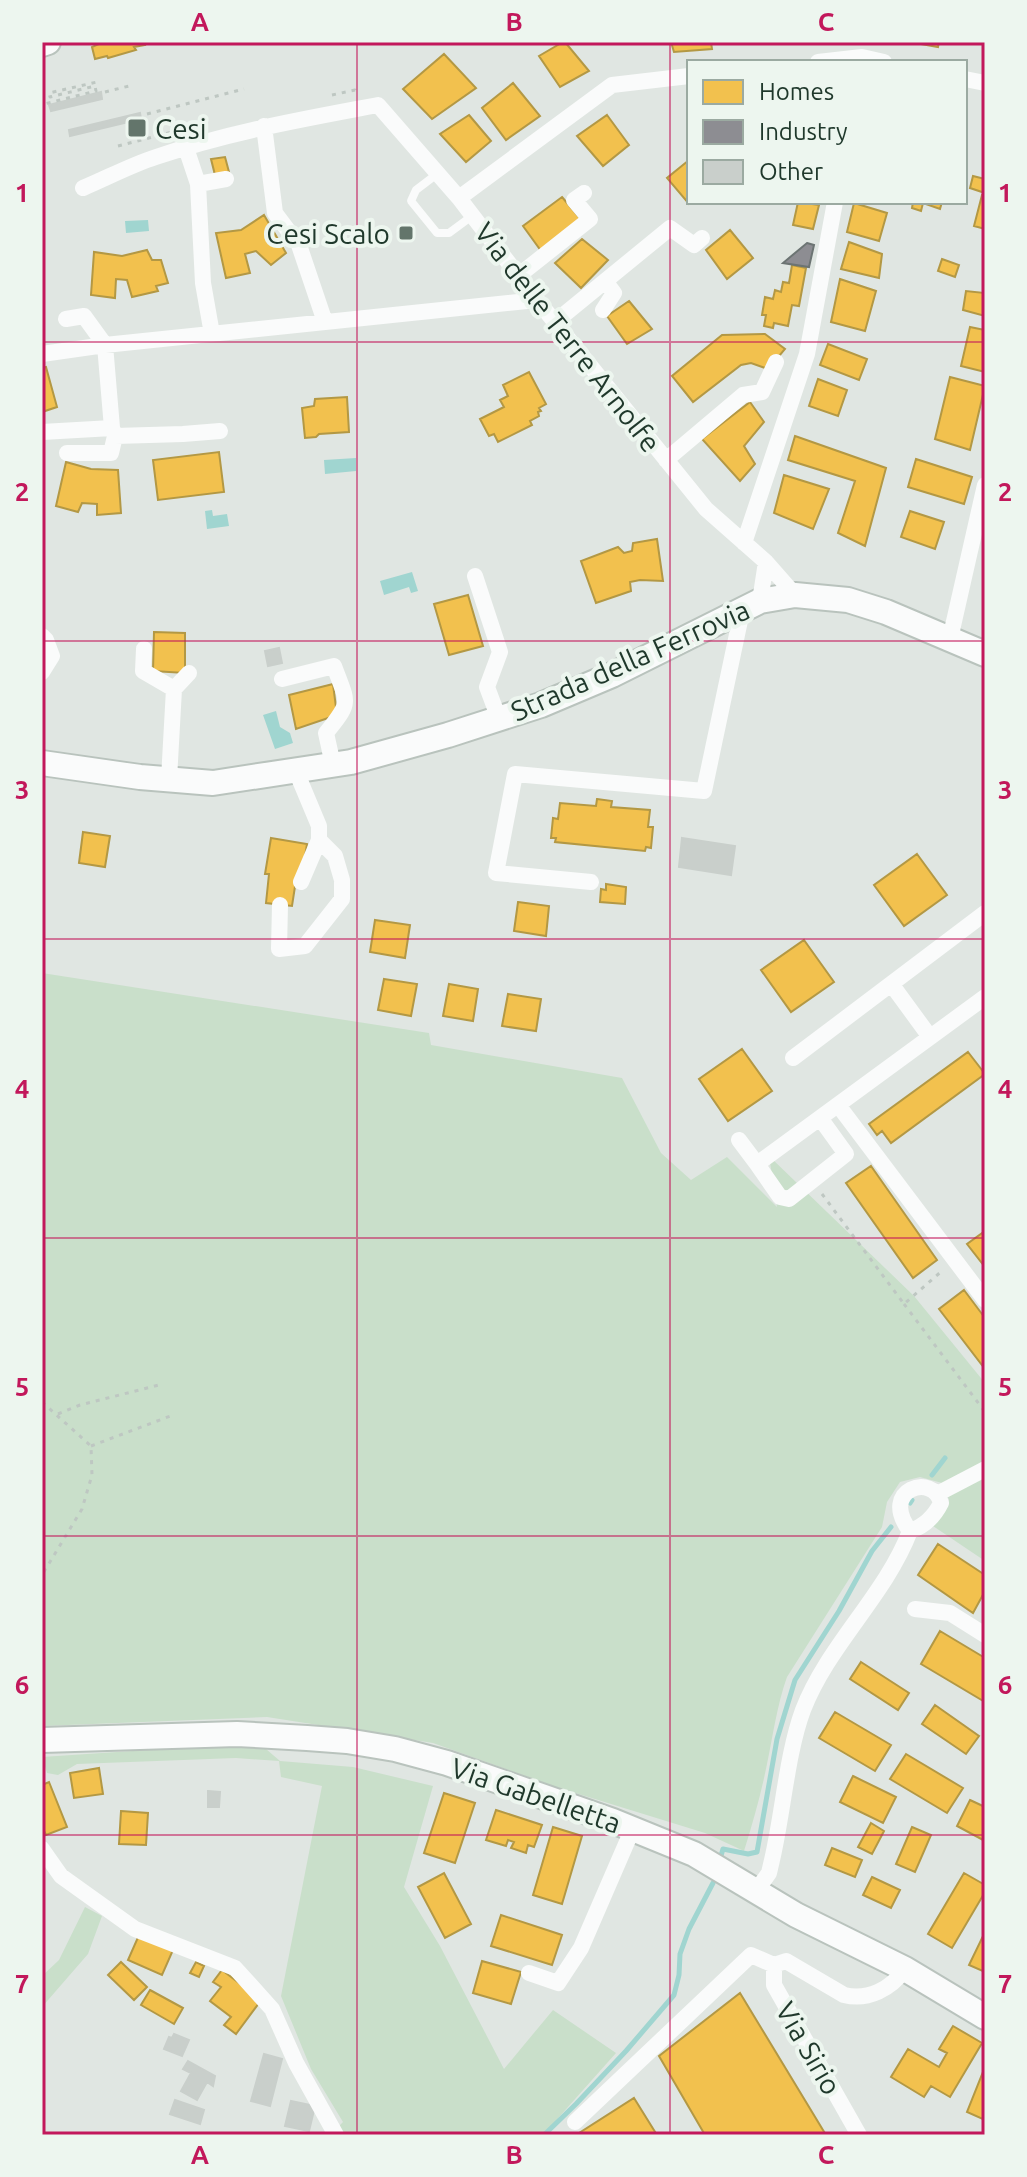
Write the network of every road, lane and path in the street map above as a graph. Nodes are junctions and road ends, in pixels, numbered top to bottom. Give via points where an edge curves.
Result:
1 (687, 76) edge
2 (97, 82) dead end
3 (133, 85) dead end
4 (244, 89) dead end
5 (105, 92) dead end
6 (42, 97) edge
7 (147, 114) dead end
8 (264, 126) junction
9 (186, 148) junction
10 (437, 173) junction
11 (226, 179) dead end
12 (198, 184) junction
13 (83, 188) dead end
14 (584, 193) dead end
15 (459, 198) junction
16 (835, 204) edge
17 (472, 216) junction
18 (702, 238) dead end
19 (518, 276) junction
20 (605, 281) junction
21 (537, 300) junction
22 (603, 310) dead end
23 (66, 319) dead end
24 (325, 322) junction
25 (555, 322) junction
26 (212, 334) junction
27 (105, 345) junction
28 (42, 354) edge
29 (776, 362) dead end
30 (220, 431) dead end
31 (114, 432) junction
32 (42, 434) edge
33 (67, 453) dead end
34 (666, 460) junction
35 (985, 485) edge
36 (744, 543) junction
37 (766, 562) junction
38 (475, 576) dead end
39 (795, 595) junction
40 (751, 606) junction
41 (42, 636) edge
42 (950, 639) junction
43 (144, 649) dead end
44 (985, 654) edge
45 (42, 672) edge
46 (189, 673) dead end
47 (282, 679) dead end
48 (174, 689) junction
49 (499, 719) junction
50 (42, 763) edge
51 (333, 765) junction
52 (296, 771) junction
53 (169, 779) junction
54 (319, 840) junction
55 (301, 882) dead end
56 (591, 882) dead end
57 (280, 905) dead end
58 (985, 913) edge
59 (892, 985) junction
60 (985, 997) edge
61 (930, 1037) junction
62 (793, 1058) dead end
63 (838, 1105) junction
64 (820, 1118) junction
65 (739, 1140) dead end
66 (757, 1164) junction
67 (812, 1181) junction
68 (955, 1260) junction
69 (985, 1300) edge
70 (904, 1304) junction
71 (163, 1384) dead end
72 (42, 1402) edge
73 (985, 1412) edge
74 (58, 1414) junction
75 (173, 1415) dead end
76 (91, 1446) junction
77 (985, 1469) edge
78 (939, 1493) junction
79 (910, 1531) junction
80 (42, 1575) edge
81 (915, 1609) dead end
82 (985, 1635) edge
83 (42, 1740) edge
84 (633, 1828) junction
85 (42, 1849) edge
86 (756, 1891) junction
87 (774, 1965) junction
88 (905, 1969) junction
89 (529, 1973) dead end
90 (985, 2017) edge
91 (575, 2122) dead end
92 (336, 2135) edge
93 (859, 2135) edge

1 - 15 street via 612,85
2 - 6 path via 49,93 50,97 95,86 96,91 44,104
3 - 5 path
4 - 7 path
8 - 9 street
8 - 10 street, Via delle Terre Arnolfe via 378,105
8 - 24 street via 275,213 299,245
9 - 12 street
9 - 13 street
10 - 15 street, Via delle Terre Arnolfe
10 - 17 lane via 411,201 437,233 449,233
11 - 12 street
12 - 26 street via 203,283
14 - 19 street via 574,200 590,219
15 - 17 street, Via delle Terre Arnolfe
16 - 36 street via 807,354
17 - 19 street, Via delle Terre Arnolfe
18 - 20 street via 694,245 670,228
19 - 21 street, Via delle Terre Arnolfe
20 - 22 street via 614,293
20 - 25 street
21 - 24 street
21 - 25 street, Via delle Terre Arnolfe
23 - 27 street via 84,316
24 - 26 street
25 - 34 street, Via delle Terre Arnolfe
26 - 27 street
27 - 28 street
27 - 31 street
29 - 34 street via 762,392 743,395
30 - 31 street
31 - 32 street
31 - 33 street via 111,453
34 - 36 street, Via delle Terre Arnolfe via 706,509
35 - 42 street
36 - 37 street, Via delle Terre Arnolfe
37 - 39 street, Via delle Terre Arnolfe
37 - 40 street
38 - 49 street via 500,652 487,687
39 - 40 street, Strada della Ferrovia
39 - 42 street via 848,600
40 - 49 street, Strada della Ferrovia via 612,675
40 - 56 street via 704,791 515,774 496,873
41 - 45 street via 52,656
42 - 44 street
43 - 48 street via 143,671
46 - 48 street
47 - 51 street via 334,666 346,698 345,710 326,733
48 - 53 street
49 - 51 street, Strada della Ferrovia
50 - 53 street, Strada della Ferrovia
51 - 52 street, Strada della Ferrovia
52 - 53 street, Strada della Ferrovia via 213,783
52 - 54 street via 319,826
54 - 55 street
54 - 57 street via 335,856 342,899 305,946 279,949
58 - 59 street
59 - 61 street
59 - 62 street
60 - 61 street
61 - 63 street
63 - 64 street
63 - 68 street
64 - 66 street
64 - 67 street via 846,1154
65 - 66 street
66 - 67 street via 780,1197 789,1199
67 - 70 path
68 - 69 street
68 - 70 path
70 - 73 path
71 - 74 path
72 - 74 path
74 - 76 path
75 - 76 path
76 - 80 path via 92,1475 82,1509
77 - 78 street
78 - 79 street via 936,1511
78 - 79 street via 917,1488 903,1496 899,1513
79 - 86 street via 803,1711 769,1873
81 - 82 street via 950,1613
83 - 84 street, Via Gabelletta via 237,1734 347,1741 447,1763
84 - 86 street, Via Gabelletta via 694,1854
84 - 89 street via 581,1948 558,1983
85 - 92 street via 61,1876 135,1929 235,1968 272,2009
86 - 88 street, Via Gabelletta
87 - 88 street, Via Sirio via 786,1961 852,1997 877,1993
87 - 91 street via 751,1955
87 - 93 street, Via Sirio via 774,1985
88 - 90 street, Via Gabelletta

